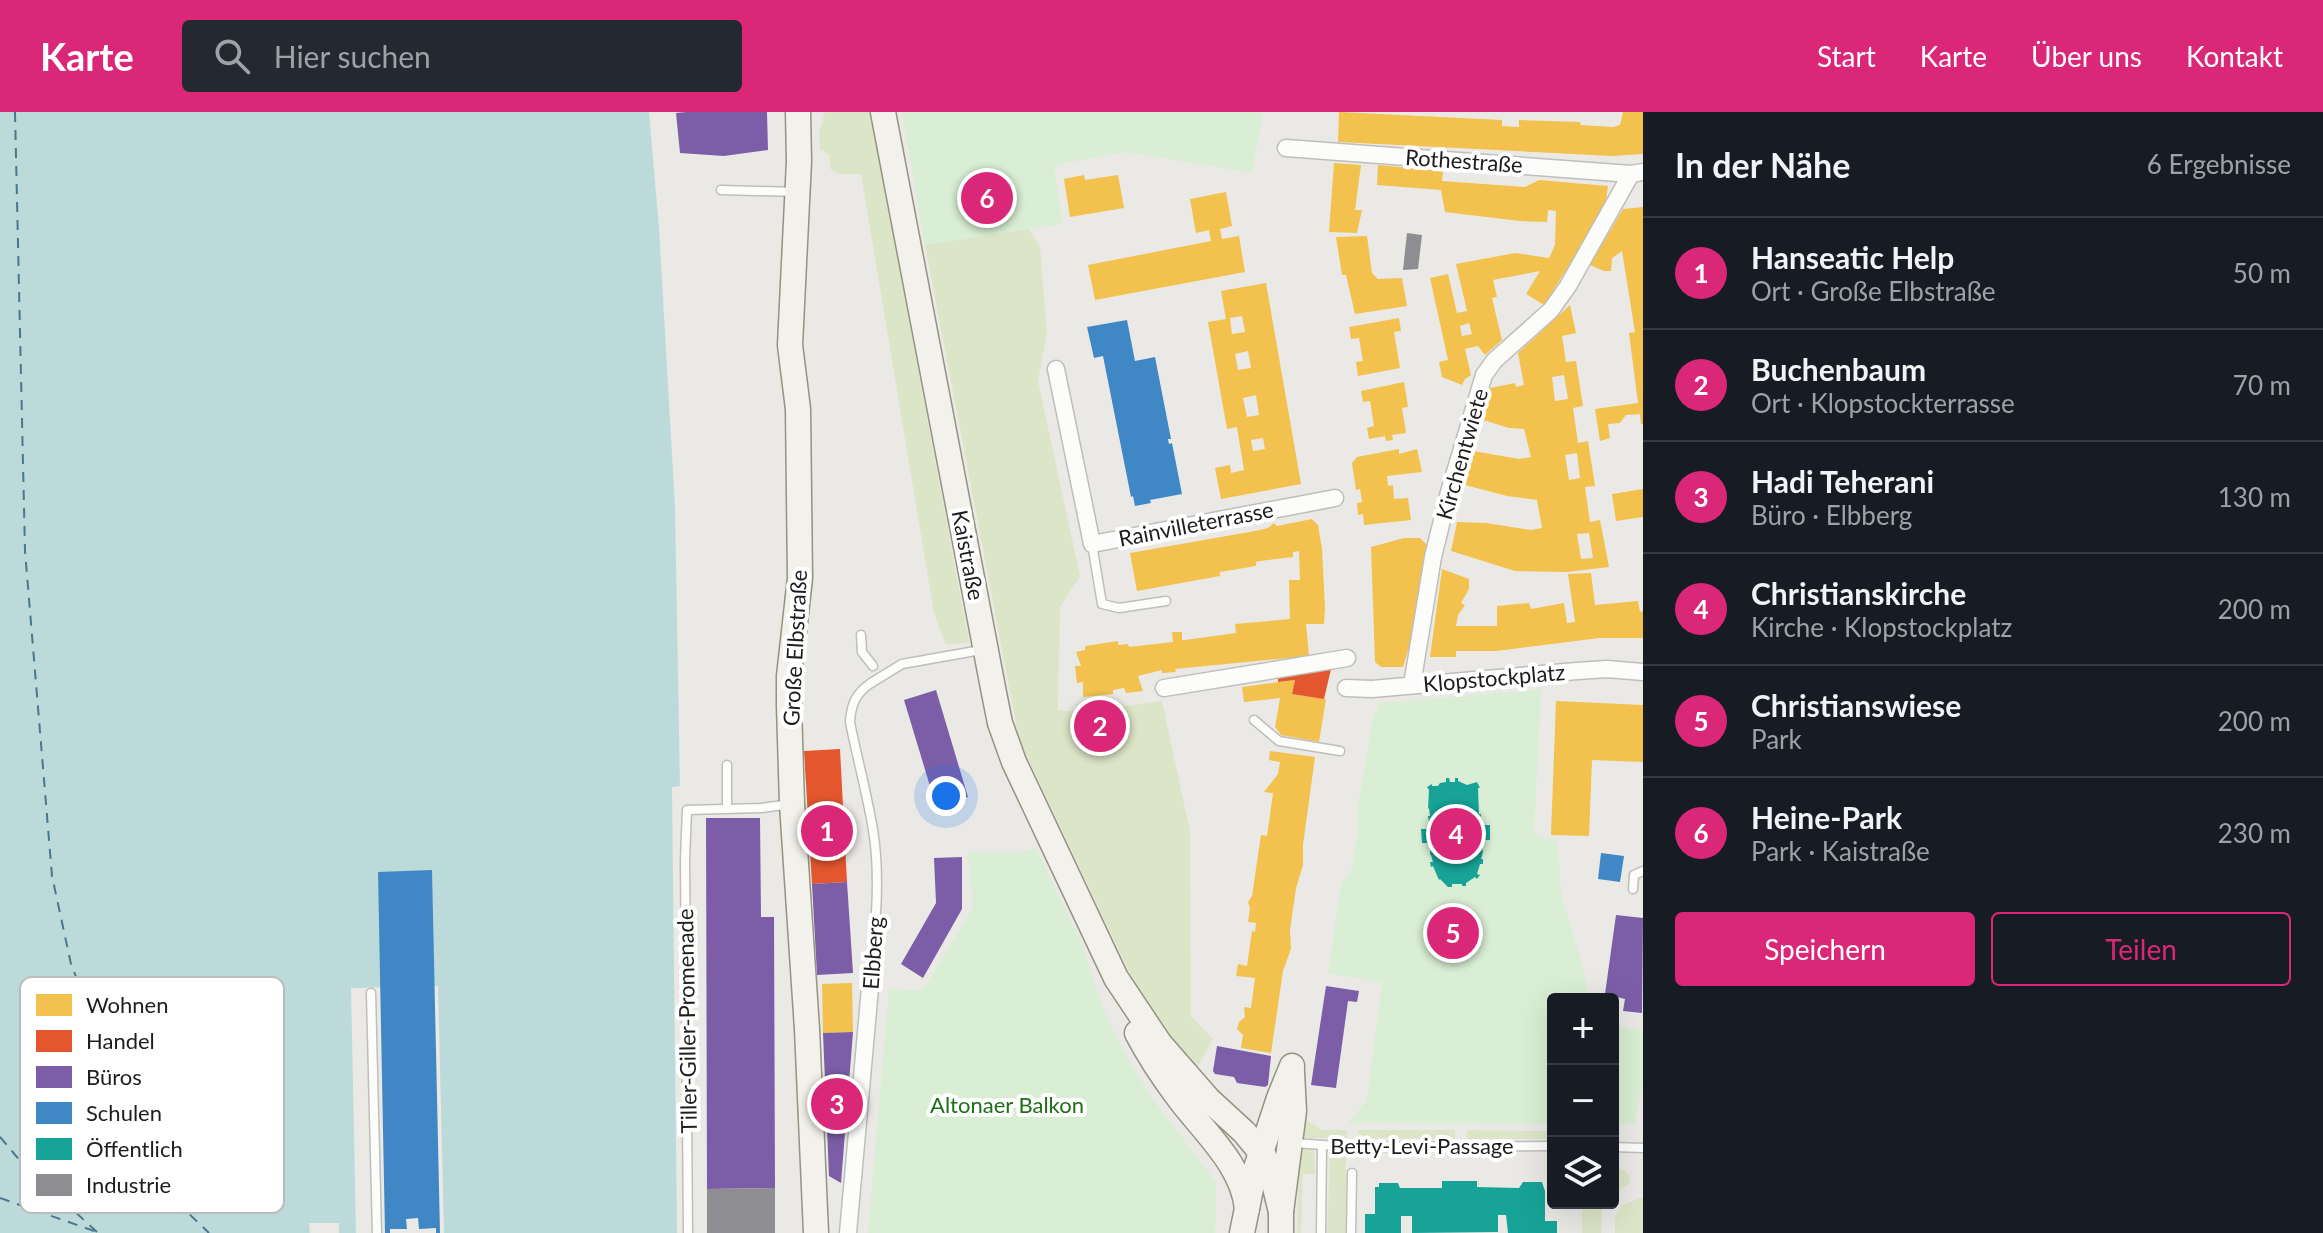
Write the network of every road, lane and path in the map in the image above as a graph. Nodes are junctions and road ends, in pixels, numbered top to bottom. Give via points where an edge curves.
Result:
1 (798, 112) edge
2 (883, 112) edge
3 (1286, 148) dead end
4 (1637, 173) edge
5 (721, 190) dead end
6 (798, 192) junction
7 (1056, 369) dead end
8 (1335, 498) dead end
9 (1092, 544) junction
10 (1166, 601) dead end
11 (861, 635) dead end
12 (976, 651) junction
13 (1347, 658) dead end
14 (873, 666) dead end
15 (1643, 672) edge
16 (1412, 685) junction
17 (1164, 688) dead end
18 (1346, 688) dead end
19 (1254, 720) dead end
20 (1340, 751) dead end
21 (727, 765) dead end
22 (792, 804) junction
23 (727, 808) junction
24 (1643, 871) edge
25 (1633, 889) dead end
26 (871, 977) joint
27 (1116, 978) junction
28 (371, 993) dead end
29 (1291, 1143) junction
30 (1325, 1146) junction
31 (1547, 1146) edge
32 (1619, 1147) edge
33 (1643, 1148) edge
34 (1231, 1164) junction
35 (1262, 1165) junction
36 (1352, 1173) dead end
37 (1247, 1209) junction
38 (1281, 1223) edge
39 (377, 1233) edge
40 (688, 1233) edge
41 (816, 1233) edge
42 (848, 1233) edge
43 (1242, 1233) edge
44 (1321, 1233) edge
45 (1351, 1233) edge

1 - 6 street, Große Elbstraße
2 - 12 street, Kaistraße
3 - 4 street, Rothestraße
4 - 16 street, Kirchentwiete via 1551,310 1484,375 1433,557
5 - 6 lane
6 - 22 street, Große Elbstraße via 790,334 798,409 800,568 789,676
7 - 9 street, Rainvilleterrasse
8 - 9 street, Rainvilleterrasse
9 - 10 lane via 1102,604 1119,608
11 - 14 lane via 862,652
12 - 26 lane, Elbberg, bridge via 902,664 862,689 851,709 876,865
12 - 27 street, Kaistraße via 1006,743
13 - 17 street
15 - 16 street, Klopstockplatz via 1607,669
16 - 18 street, Klopstockplatz
19 - 20 lane via 1279,741
21 - 23 lane
22 - 23 lane
22 - 41 street, Große Elbstraße
23 - 40 lane, Tiller-Giller-Promenade via 687,810
24 - 25 lane via 1634,875
26 - 42 street, Elbberg
27 - 34 street, Kaistraße via 1151,1059
27 - 35 street, Kaistraße via 1160,1044 1244,1132
28 - 39 lane
29 - 30 lane, Betty-Levi-Passage
29 - 35 street via 1282,1162
29 - 35 street via 1292,1066
29 - 38 street
30 - 31 lane, Betty-Levi-Passage
30 - 44 lane
32 - 33 lane
34 - 35 street, Kaistraße
34 - 37 street, Kaistraße
35 - 37 street
35 - 38 street
36 - 45 lane
37 - 43 street

